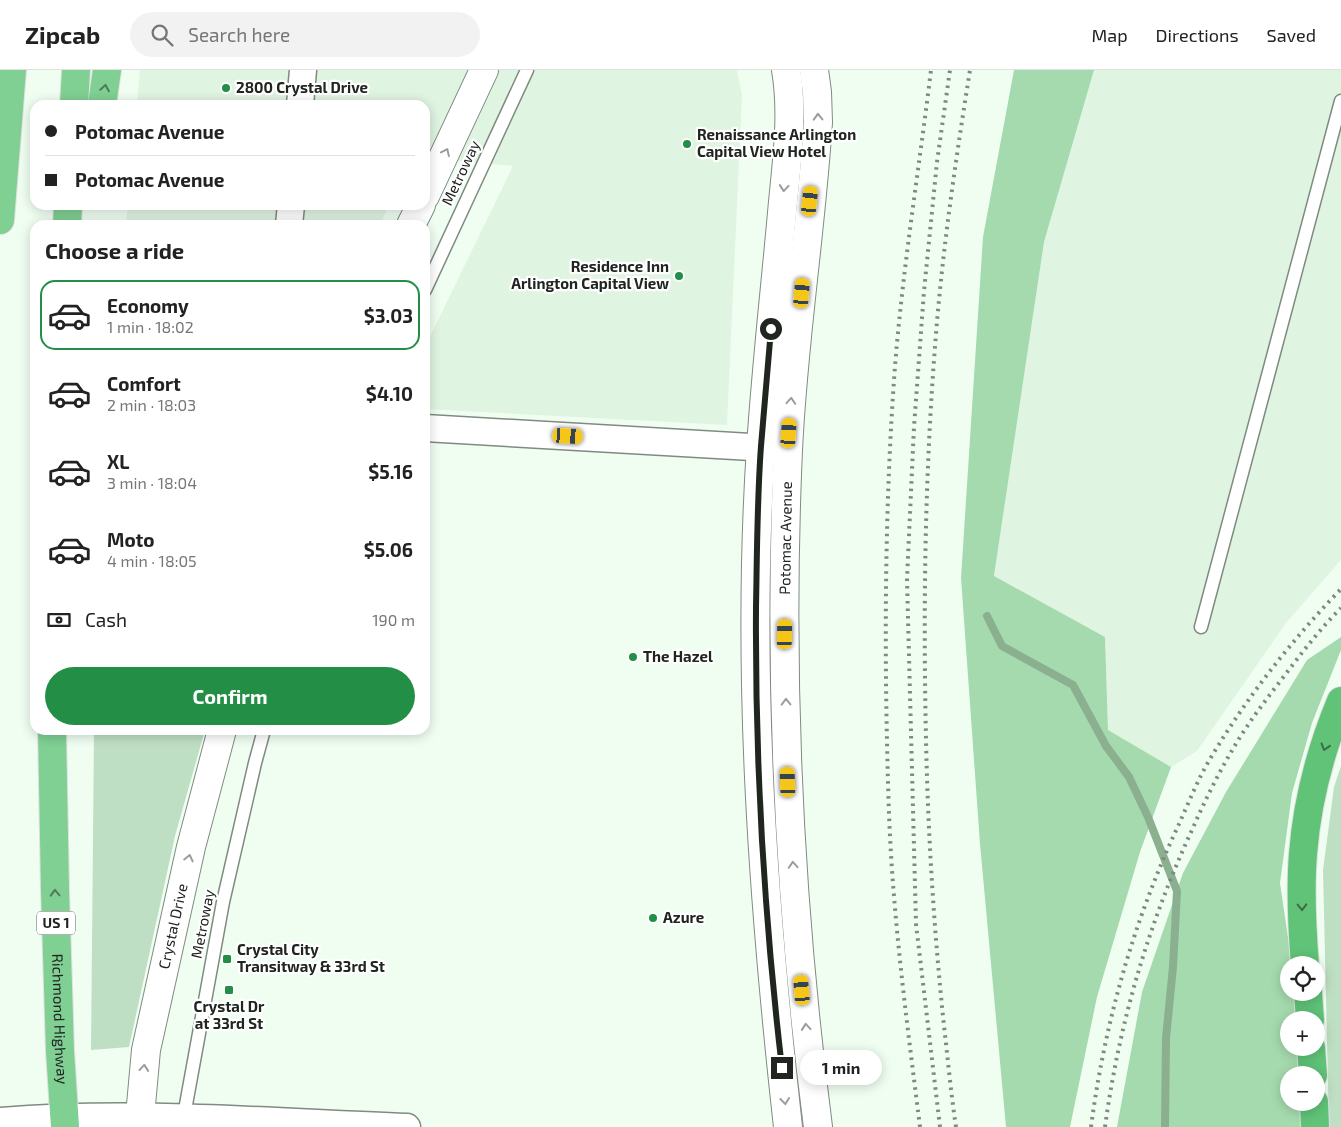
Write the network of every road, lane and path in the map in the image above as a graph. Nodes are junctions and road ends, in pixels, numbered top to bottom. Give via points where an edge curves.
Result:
1 (12, 70) edge
2 (76, 70) edge
3 (107, 70) edge
4 (303, 70) edge
5 (484, 70) edge
6 (526, 70) edge
7 (786, 70) edge
8 (814, 70) edge
9 (74, 100) edge
10 (103, 100) edge
11 (300, 100) edge
12 (1341, 101) edge
13 (430, 185) edge
14 (0, 220) edge
15 (430, 279) edge
16 (430, 428) edge
17 (761, 447) junction
18 (788, 449) junction
19 (1201, 627) dead end
20 (1341, 701) edge
21 (52, 735) edge
22 (221, 735) edge
23 (263, 735) edge
24 (1305, 956) edge
25 (1315, 1111) edge
26 (0, 1121) edge
27 (65, 1122) edge
28 (140, 1122) edge
29 (183, 1123) edge
30 (407, 1127) edge
31 (788, 1127) edge
32 (818, 1127) edge
33 (1316, 1127) edge

1 - 14 highway
2 - 9 highway
10 -> 3 highway
4 - 11 street
13 -> 5 street
6 - 15 lane, Metroway
7 -> 17 street, Potomac Avenue via 788,144
18 -> 8 street, Potomac Avenue via 818,132
12 - 19 lane
16 - 17 street
17 - 18 street
17 -> 31 street, Potomac Avenue via 756,631 760,814 771,968
32 -> 18 street, Potomac Avenue via 801,971 789,797 784,651
20 -> 24 highway via 1320,763 1309,810 1303,853
27 -> 21 highway, Richmond Highway / US 1 via 60,1051
28 -> 22 street, Crystal Drive via 146,1050 191,847
23 - 29 lane, Metroway via 223,902
25 - 33 highway
26 - 27 street
27 - 28 street
28 - 29 street
29 - 30 street

